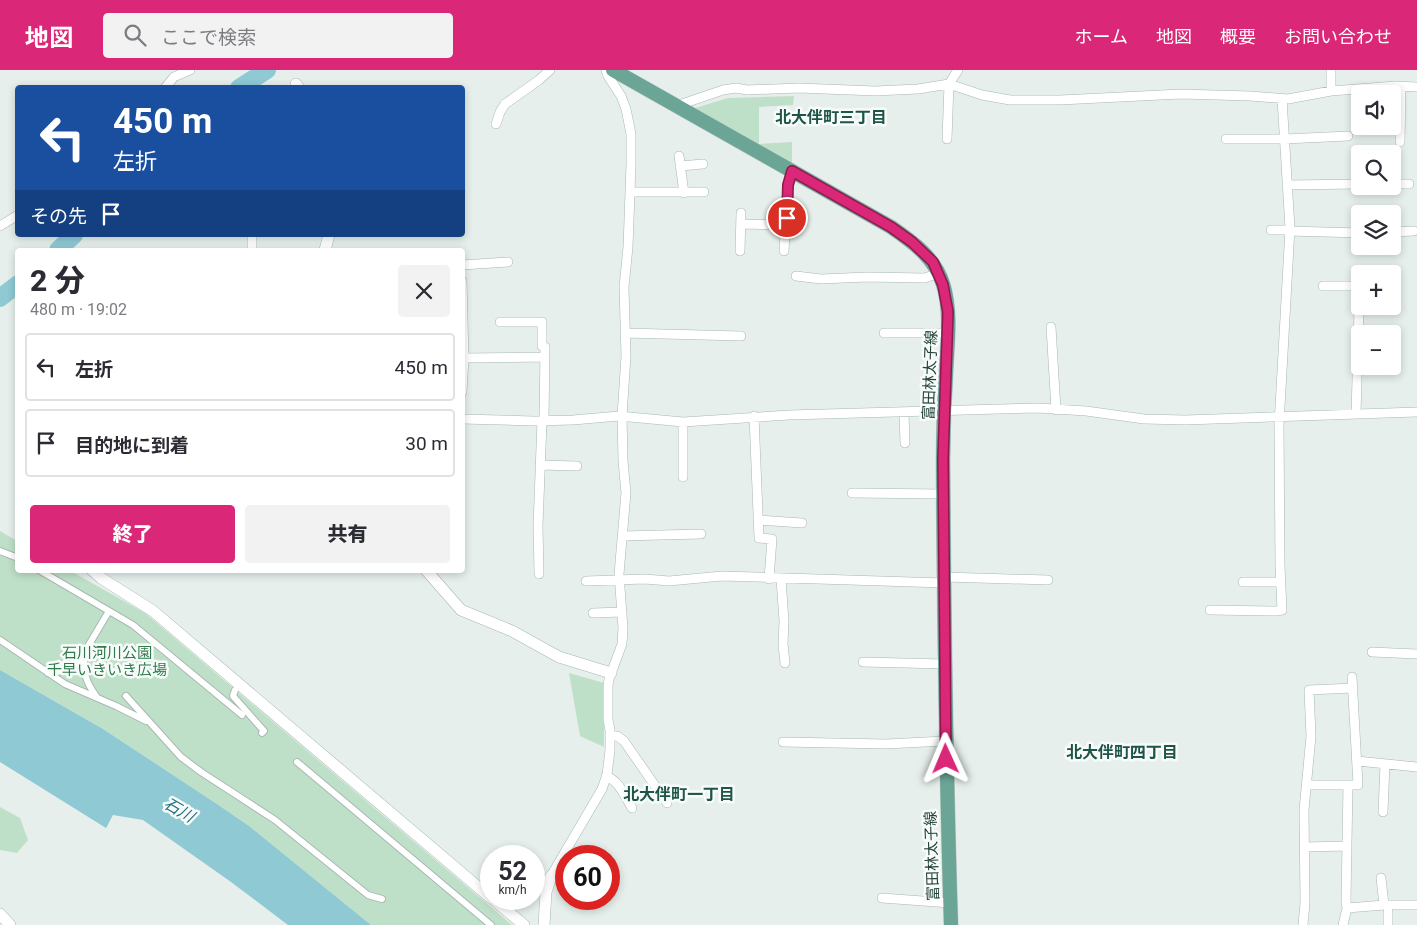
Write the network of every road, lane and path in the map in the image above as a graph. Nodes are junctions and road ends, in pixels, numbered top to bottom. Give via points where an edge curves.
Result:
1 (190, 70) edge
2 (550, 70) edge
3 (606, 70) edge
4 (613, 70) edge
5 (958, 70) edge
6 (1330, 70) edge
7 (949, 84) junction
8 (168, 85) edge
9 (1401, 86) edge
10 (1417, 87) edge
11 (1351, 90) edge
12 (1331, 91) junction
13 (1282, 99) junction
14 (676, 106) junction
15 (496, 124) dead end
16 (1400, 135) edge
17 (1348, 136) dead end
18 (947, 139) dead end
19 (1226, 139) dead end
20 (1284, 139) junction
21 (1400, 142) dead end
22 (703, 164) dead end
23 (792, 171) junction
24 (1351, 184) edge
25 (1401, 184) edge
26 (1409, 184) dead end
27 (1287, 186) junction
28 (630, 192) junction
29 (704, 192) dead end
30 (684, 193) junction
31 (741, 213) dead end
32 (15, 217) edge
33 (741, 224) junction
34 (786, 225) junction
35 (0, 226) edge
36 (1270, 230) dead end
37 (1289, 231) junction
38 (1414, 231) dead end
39 (1401, 232) edge
40 (1351, 233) edge
41 (784, 251) dead end
42 (740, 252) dead end
43 (508, 262) dead end
44 (465, 265) edge
45 (939, 273) junction
46 (796, 276) dead end
47 (1323, 286) dead end
48 (1351, 286) edge
49 (1358, 315) edge
50 (500, 322) dead end
51 (1051, 326) dead end
52 (625, 333) junction
53 (884, 333) dead end
54 (948, 333) junction
55 (742, 336) dead end
56 (545, 357) junction
57 (465, 358) edge
58 (1056, 410) junction
59 (944, 411) junction
60 (1417, 412) edge
61 (904, 413) junction
62 (1356, 414) junction
63 (622, 416) junction
64 (754, 416) junction
65 (1280, 416) junction
66 (465, 419) edge
67 (543, 421) junction
68 (683, 422) junction
69 (905, 443) dead end
70 (540, 465) junction
71 (578, 466) dead end
72 (683, 477) dead end
73 (852, 493) dead end
74 (944, 494) junction
75 (758, 520) junction
76 (802, 523) dead end
77 (701, 534) dead end
78 (622, 536) junction
79 (0, 551) edge
80 (15, 557) edge
81 (44, 573) edge
82 (95, 573) edge
83 (429, 573) edge
84 (539, 574) dead end
85 (769, 579) junction
86 (781, 579) junction
87 (619, 580) junction
88 (944, 580) junction
89 (1048, 580) dead end
90 (586, 581) dead end
91 (1242, 582) dead end
92 (1281, 582) junction
93 (1210, 610) dead end
94 (110, 611) junction
95 (622, 612) junction
96 (594, 613) dead end
97 (0, 640) edge
98 (1372, 652) dead end
99 (85, 653) junction
100 (1417, 654) edge
101 (863, 662) dead end
102 (785, 663) dead end
103 (945, 664) junction
104 (48, 673) junction
105 (611, 673) junction
106 (1352, 677) dead end
107 (1353, 688) junction
108 (235, 690) dead end
109 (126, 696) dead end
110 (97, 697) junction
111 (242, 715) dead end
112 (149, 723) junction
113 (262, 733) dead end
114 (610, 736) junction
115 (945, 741) junction
116 (783, 742) dead end
117 (1357, 761) junction
118 (297, 762) dead end
119 (1384, 764) junction
120 (1417, 767) edge
121 (606, 776) junction
122 (1307, 785) junction
123 (1348, 785) junction
124 (667, 803) dead end
125 (632, 808) dead end
126 (1383, 812) dead end
127 (1347, 846) junction
128 (1304, 847) junction
129 (552, 876) joint
130 (1381, 878) dead end
131 (480, 888) edge
132 (882, 898) dead end
133 (382, 900) dead end
134 (950, 904) junction
135 (1417, 904) edge
136 (1347, 908) junction
137 (1386, 908) junction
138 (506, 910) edge
139 (0, 914) edge
140 (10, 925) edge
141 (491, 925) edge
142 (524, 925) edge
143 (544, 925) edge
144 (951, 925) edge
145 (1303, 925) edge
146 (1344, 925) edge
147 (1388, 925) edge

1 - 8 street
2 - 15 street via 505,104
3 - 28 street via 621,96 631,134
4 - 14 main road, 富田林太子線
5 - 7 street
6 - 12 street
7 - 13 street via 1010,100 1181,94
7 - 14 street via 918,90 876,91 729,88
7 - 18 street
9 - 10 street
11 - 12 street
12 - 13 street
13 - 20 street
14 - 23 main road, 富田林太子線
16 - 21 street
17 - 20 street
19 - 20 street
20 - 27 street
22 - 30 street via 680,161
23 - 34 street
23 - 45 main road, 富田林太子線 via 902,234 926,254
24 - 27 street
25 - 26 street
27 - 37 street
28 - 30 street
28 - 52 street via 624,288
29 - 30 street
31 - 33 street
32 - 35 street
33 - 34 street
33 - 42 street
34 - 41 street
36 - 37 street
37 - 40 street
37 - 65 street
38 - 39 street
43 - 44 street
45 - 46 street via 925,278 821,279
45 - 54 main road, 富田林太子線 via 947,303
47 - 48 street
49 - 62 street
50 - 56 street via 542,322
51 - 58 street
52 - 55 street
52 - 63 street
53 - 54 street
54 - 59 main road, 富田林太子線
56 - 57 street
56 - 67 street
58 - 59 street
58 - 65 street via 1144,419
59 - 61 street
59 - 74 main road, 富田林太子線
60 - 62 street
61 - 64 street
61 - 69 street
62 - 65 street
63 - 67 street
63 - 68 street
63 - 78 street via 626,492
64 - 68 street
64 - 75 street
65 - 92 street
66 - 67 street
67 - 70 street
68 - 72 street
70 - 71 street
70 - 84 street
73 - 74 street
74 - 88 main road, 富田林太子線
75 - 76 street
75 - 85 street via 759,538 772,539
77 - 78 street
78 - 87 street
79 - 80 street
81 - 94 street
82 - 131 street via 153,611
83 - 105 street via 461,610 512,631 559,657
85 - 86 street
85 - 87 street via 722,576
86 - 88 street
86 - 102 street
87 - 90 street
87 - 95 street
88 - 89 street
88 - 103 main road, 富田林太子線
91 - 92 street
92 - 93 street via 1282,610
94 - 99 street
94 - 111 street via 134,625
95 - 96 street
95 - 105 street via 622,644
97 - 104 street
98 - 100 street
99 - 104 street via 78,663 63,672
99 - 110 street via 84,675
101 - 103 street
103 - 115 main road, 富田林太子線
104 - 110 street
105 - 114 street via 608,696
106 - 107 street
107 - 117 street
107 - 122 street via 1308,690 1311,736
108 - 113 street via 233,696 264,731
109 - 112 street
110 - 112 street
112 - 133 street via 181,757 275,820 368,895
114 - 121 street
114 - 124 street via 624,741
115 - 116 street via 886,744
115 - 134 main road, 富田林太子線
117 - 119 street
117 - 123 street via 1358,784
118 - 141 street
119 - 120 street
119 - 126 street
121 - 125 street via 618,784
121 - 129 street via 602,789
122 - 123 street
122 - 128 street
123 - 127 street
127 - 128 street
127 - 136 street
128 - 145 street
129 - 143 street via 546,892
130 - 137 street
132 - 134 street
134 - 144 main road, 富田林太子線
135 - 137 street
136 - 137 street
136 - 146 street
137 - 147 street
138 - 142 street
139 - 140 street

